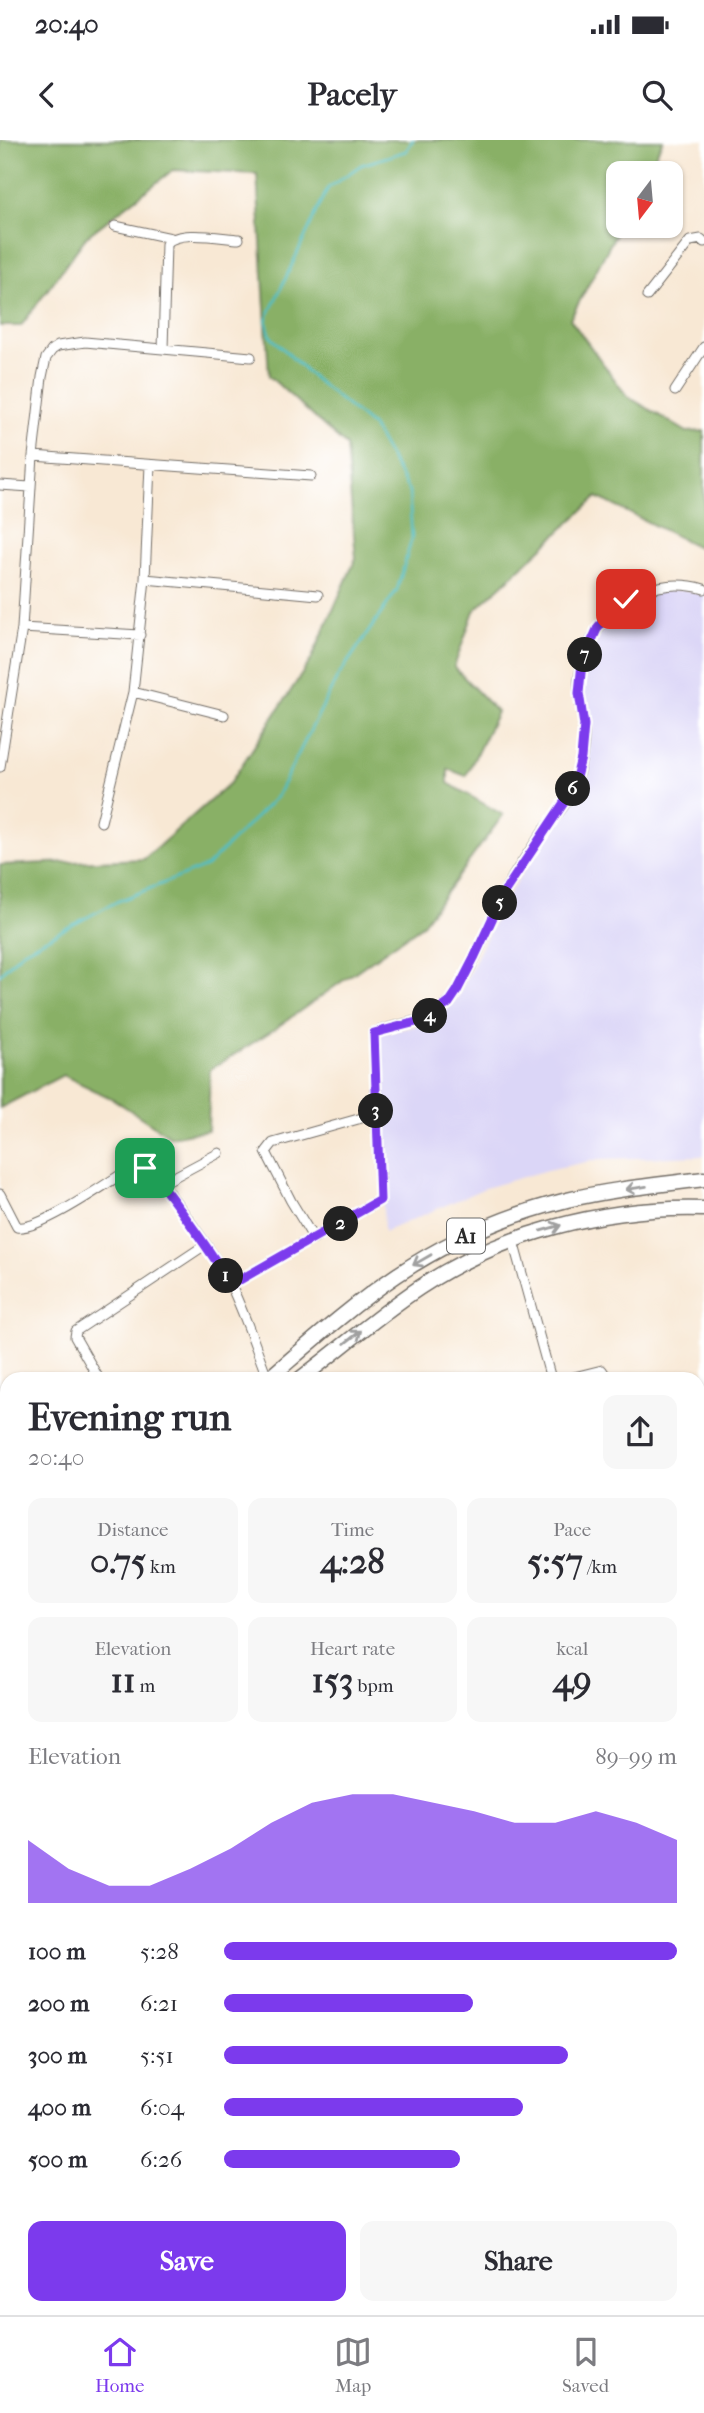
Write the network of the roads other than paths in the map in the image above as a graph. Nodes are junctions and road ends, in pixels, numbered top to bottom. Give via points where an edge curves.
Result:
1 (115, 226) dead end
2 (171, 238) junction
3 (239, 239) dead end
4 (704, 242) edge
5 (647, 296) dead end
6 (704, 348) edge
7 (163, 349) junction
8 (251, 356) dead end
9 (675, 391) dead end
10 (33, 456) junction
11 (150, 466) junction
12 (312, 476) dead end
13 (0, 485) edge
14 (30, 487) junction
15 (145, 579) junction
16 (704, 589) edge
17 (318, 595) dead end
18 (22, 628) junction
19 (140, 635) junction
20 (133, 692) junction
21 (0, 707) edge
22 (11, 708) junction
23 (224, 715) dead end
24 (0, 767) edge
25 (102, 822) dead end
26 (376, 1114) junction
27 (219, 1153) dead end
28 (704, 1179) edge
29 (161, 1184) junction
30 (0, 1194) edge
31 (704, 1209) edge
32 (314, 1239) junction
33 (513, 1241) junction
34 (205, 1245) junction
35 (231, 1285) junction
36 (95, 1372) edge
37 (265, 1372) edge
38 (277, 1372) edge
39 (311, 1372) edge
40 (549, 1372) edge

1 - 2 street
2 - 3 street
2 - 7 street via 166,244
4 - 5 street via 690,241
6 - 9 street
7 - 8 street
7 - 10 street via 85,342 52,350 42,377
10 - 11 street
10 - 14 street
11 - 12 street
11 - 15 street
13 - 14 street
14 - 18 street
15 - 17 street
15 - 19 street
16 - 26 street via 681,585 637,593 615,607 598,627 582,663 579,693 584,725 573,789 505,891 449,1003 420,1021 374,1033
18 - 19 street
18 - 22 street
19 - 20 street
20 - 23 street
20 - 25 street
21 - 22 street
22 - 24 street
26 - 32 street via 380,1200
26 - 32 street via 268,1148
27 - 29 street
28 -> 38 highway, A1 via 569,1200 474,1232 380,1287
29 - 30 street via 145,1168 131,1168 56,1213 21,1228
29 - 34 street
33 -> 31 highway, A1 via 591,1219
32 - 35 street
39 -> 33 highway, A1 via 421,1287 449,1269
33 - 40 street
34 - 35 street
34 - 36 street via 76,1331
35 - 37 street

